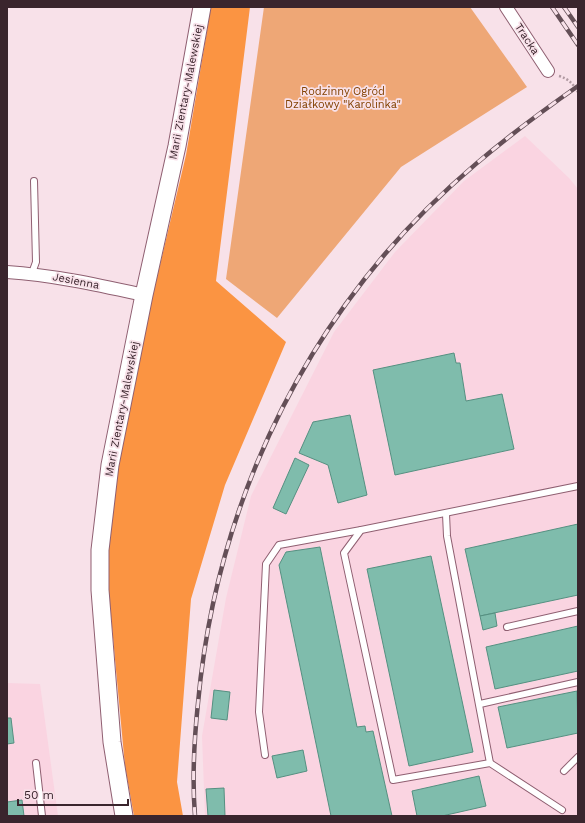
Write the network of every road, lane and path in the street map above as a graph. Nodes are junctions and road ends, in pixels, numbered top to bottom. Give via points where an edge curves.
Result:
1 (202, 7) edge
2 (506, 7) edge
3 (548, 71) joint
4 (578, 92) edge
5 (34, 181) dead end
6 (7, 272) edge
7 (32, 273) junction
8 (144, 295) junction
9 (578, 486) edge
10 (446, 514) junction
11 (361, 530) junction
12 (578, 611) edge
13 (507, 627) dead end
14 (578, 682) edge
15 (480, 704) junction
16 (266, 755) dead end
17 (578, 757) edge
18 (36, 763) dead end
19 (490, 763) junction
20 (564, 771) dead end
21 (562, 810) dead end
22 (42, 816) edge
23 (124, 816) edge

1 - 8 street, Marii Zientary-Malewskiej via 177,146
2 - 3 street, Tracka
3 - 4 path via 565,78
5 - 7 lane via 36,262
6 - 7 street, Jesienna
7 - 8 street, Jesienna
8 - 23 street, Marii Zientary-Malewskiej via 110,465 100,550 100,590 112,742
9 - 10 lane
10 - 11 lane
10 - 15 lane via 447,536
11 - 16 lane via 279,545 266,564 259,712
11 - 19 lane via 344,553 392,780
12 - 13 lane
14 - 15 lane
15 - 19 lane
17 - 20 lane
18 - 22 lane
19 - 21 lane

